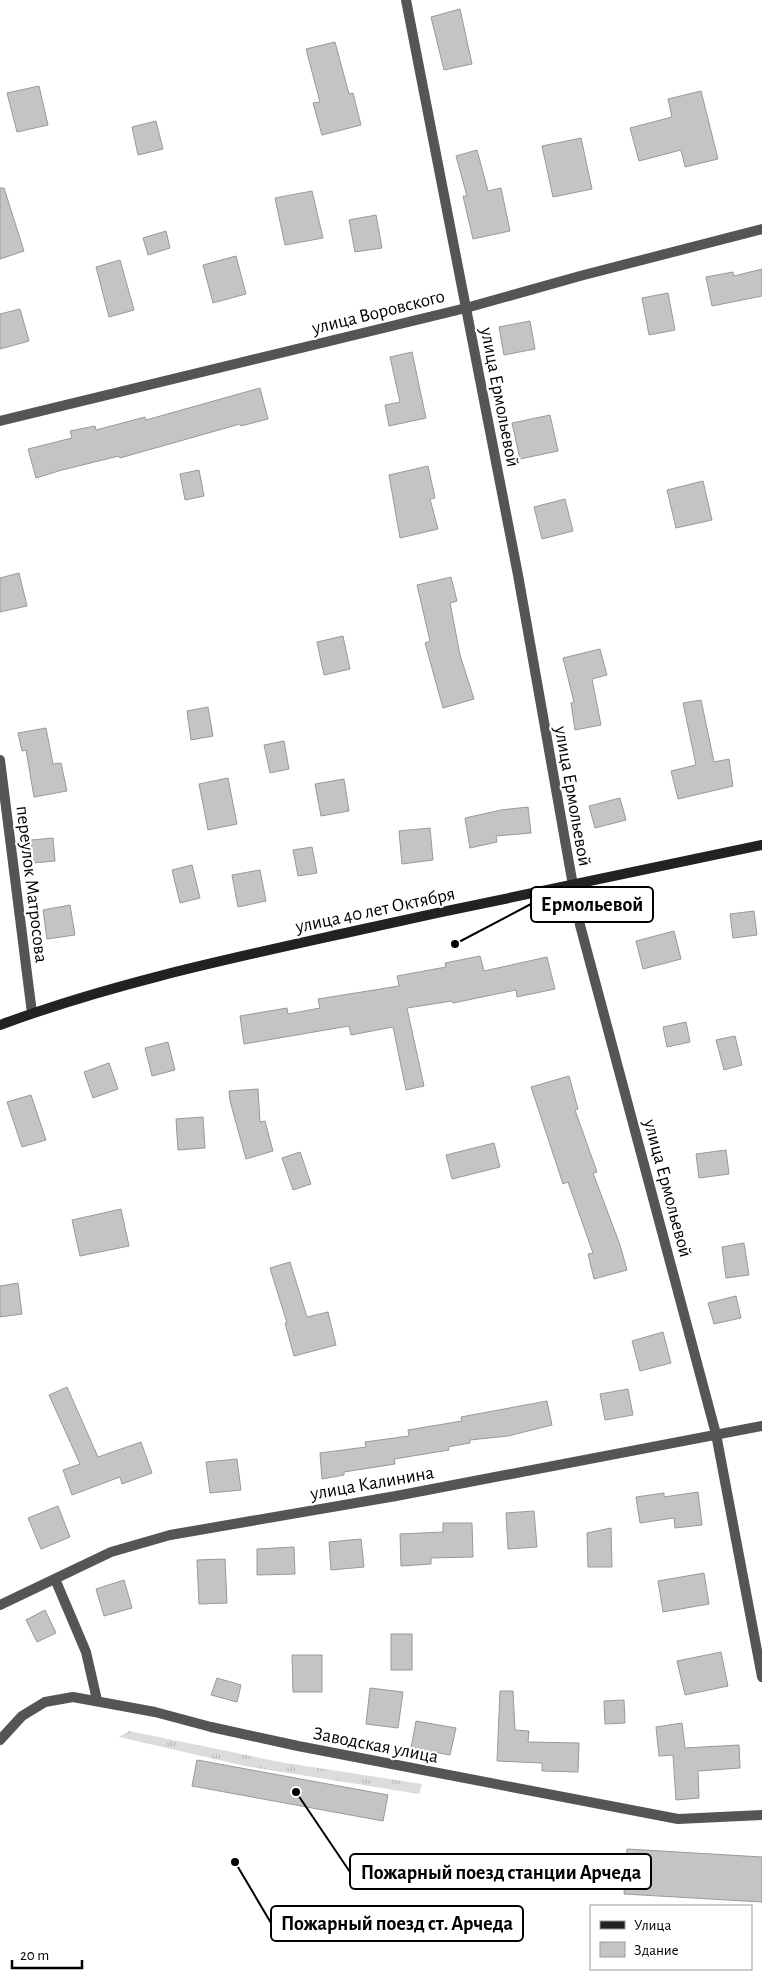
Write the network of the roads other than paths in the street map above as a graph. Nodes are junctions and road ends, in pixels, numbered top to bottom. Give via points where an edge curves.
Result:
1 (406, 0) edge
2 (762, 229) edge
3 (466, 308) junction
4 (0, 421) edge
5 (0, 760) edge
6 (762, 845) edge
7 (572, 884) junction
8 (32, 1013) junction
9 (0, 1025) edge
10 (762, 1426) edge
11 (716, 1434) junction
12 (55, 1579) junction
13 (0, 1605) edge
14 (762, 1678) edge
15 (97, 1700) junction
16 (0, 1740) edge
17 (762, 1815) edge

1 - 3 street, улица Ермольевой
2 - 3 street, улица Воровского
3 - 4 street, улица Воровского
3 - 7 street, улица Ермольевой via 518,575
5 - 8 street, переулок Матросова
6 - 7 street, улица 40 лет Октября
7 - 8 street, улица 40 лет Октября via 246,955 133,982
7 - 11 street, улица Ермольевой via 580,925
8 - 9 street, улица 40 лет Октября
10 - 11 street, улица Калинина
11 - 12 street, улица Калинина via 396,1496 170,1535 111,1552
11 - 14 street, улица Ермольевой
12 - 13 street, улица Калинина
12 - 15 street via 86,1652
15 - 16 street, Заводская улица via 73,1697 45,1702 22,1716
15 - 17 street, Заводская улица via 298,1746 678,1819

